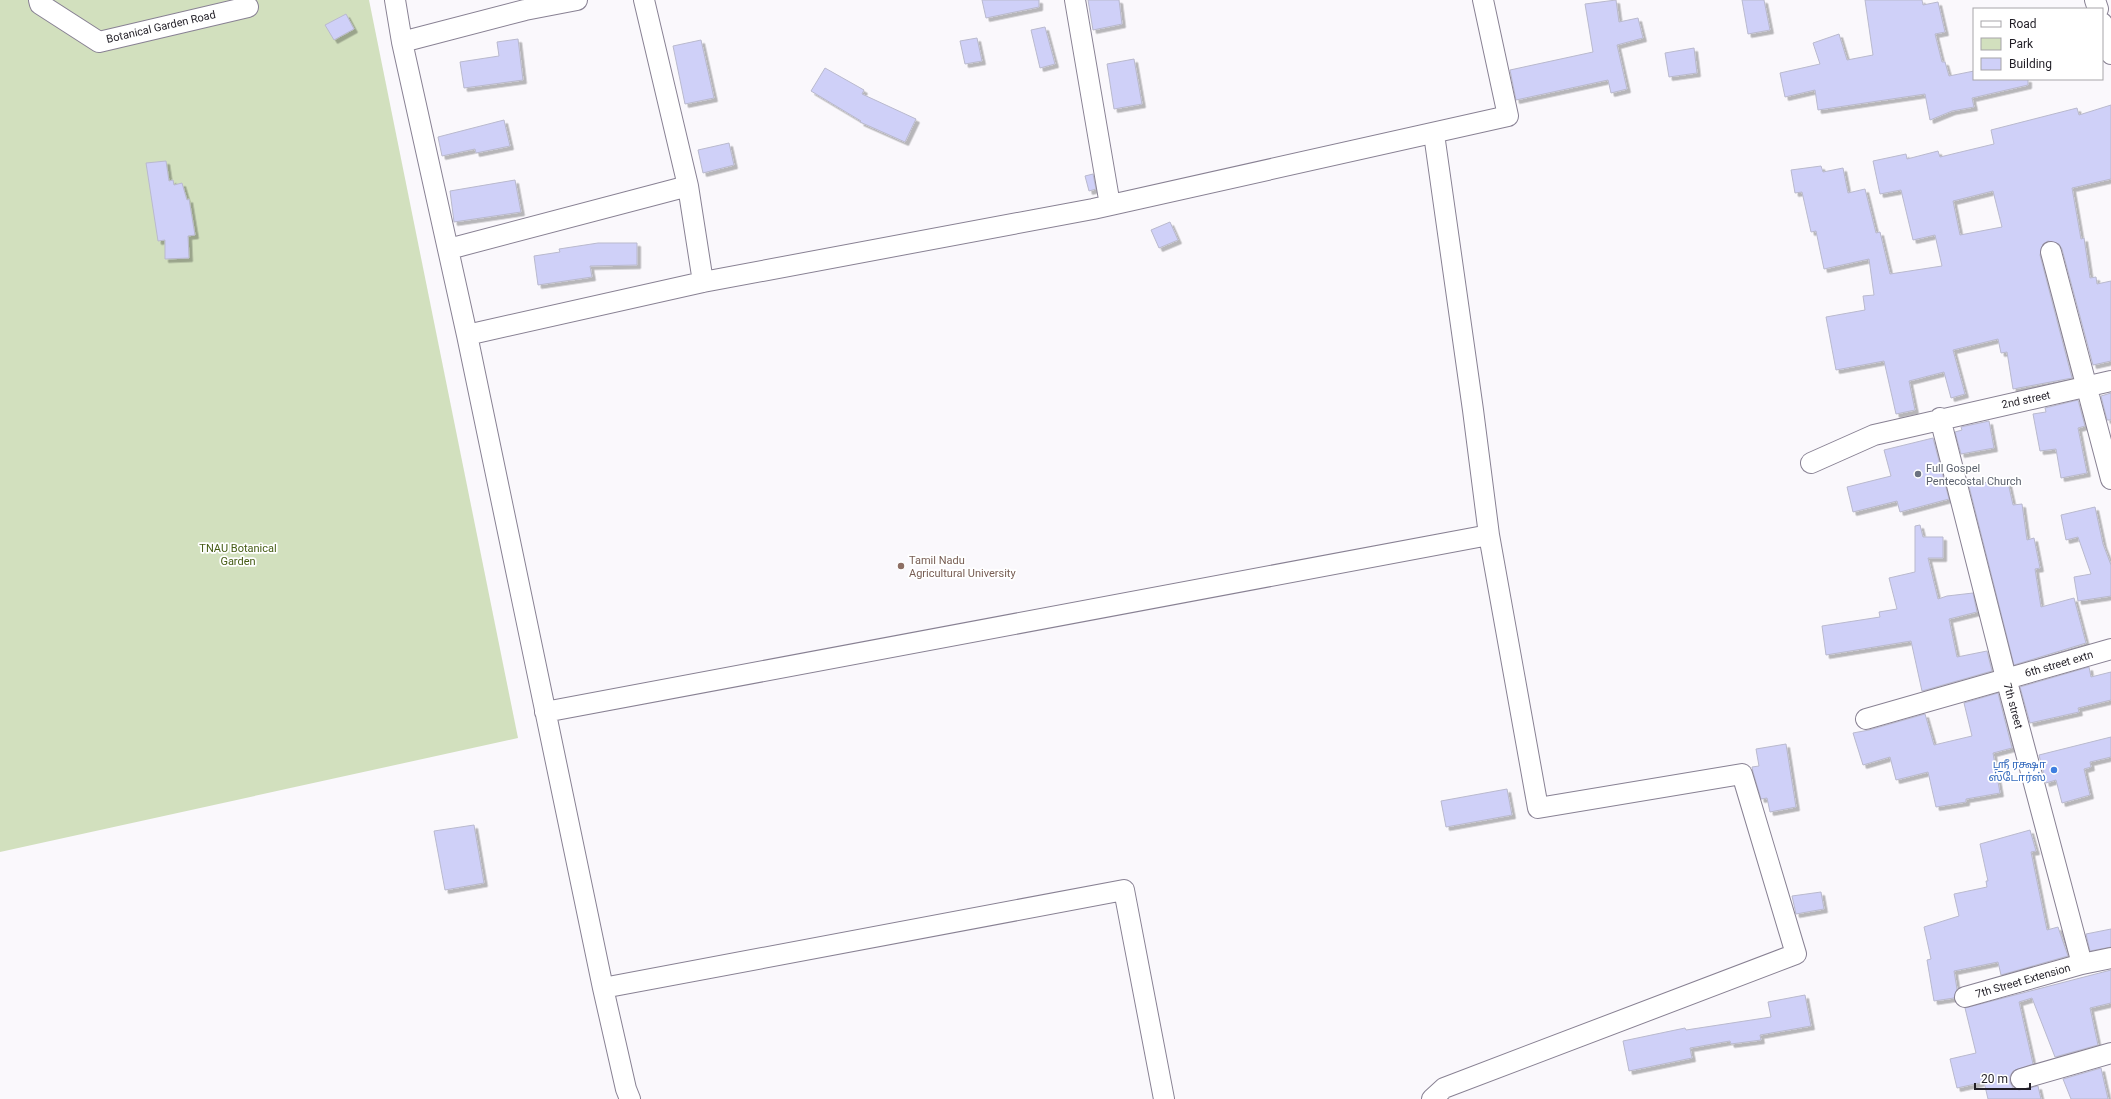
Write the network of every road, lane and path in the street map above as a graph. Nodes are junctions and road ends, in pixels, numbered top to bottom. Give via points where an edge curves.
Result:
1 (39, 0) edge
2 (395, 0) edge
3 (577, 0) edge
4 (644, 0) edge
5 (1075, 0) edge
6 (1483, 0) edge
7 (248, 7) dead end
8 (2103, 26) edge
9 (402, 42) junction
10 (2111, 54) edge
11 (1434, 134) junction
12 (688, 186) junction
13 (1110, 205) junction
14 (449, 249) junction
15 (2052, 252) dead end
16 (704, 282) junction
17 (467, 335) junction
18 (2111, 381) edge
19 (2088, 387) junction
20 (1940, 418) junction
21 (1811, 463) dead end
22 (2111, 479) edge
23 (1489, 535) junction
24 (2111, 649) edge
25 (2006, 678) junction
26 (545, 712) junction
27 (1866, 718) dead end
28 (2111, 958) edge
29 (2082, 964) junction
30 (603, 988) junction
31 (1965, 997) dead end
32 (2111, 1052) edge
33 (2021, 1079) dead end
34 (630, 1099) edge
35 (1164, 1099) edge
36 (1432, 1099) edge

1 - 7 street, Botanical Garden Road via 40,4 99,42
2 - 9 street
3 - 9 street via 525,10
4 - 12 street
5 - 13 street
6 - 11 street via 1508,116
8 - 10 street
9 - 14 street
11 - 13 street
11 - 23 street
12 - 14 street
12 - 16 street
13 - 16 street
14 - 17 street
15 - 19 street
16 - 17 street
17 - 26 street
18 - 19 street, 2nd street
19 - 20 street, 2nd street
19 - 22 street
20 - 21 street, 2nd street via 1874,434
20 - 25 street, 7th street
23 - 26 street
23 - 36 street via 1538,808 1742,774 1796,954 1444,1088
24 - 25 street, 6th street extn
25 - 27 street, 6th street extn
25 - 29 street, 7th street
26 - 30 street
28 - 29 street
29 - 31 street, 7th Street Extension
30 - 34 street
30 - 35 street via 1124,890
32 - 33 street

